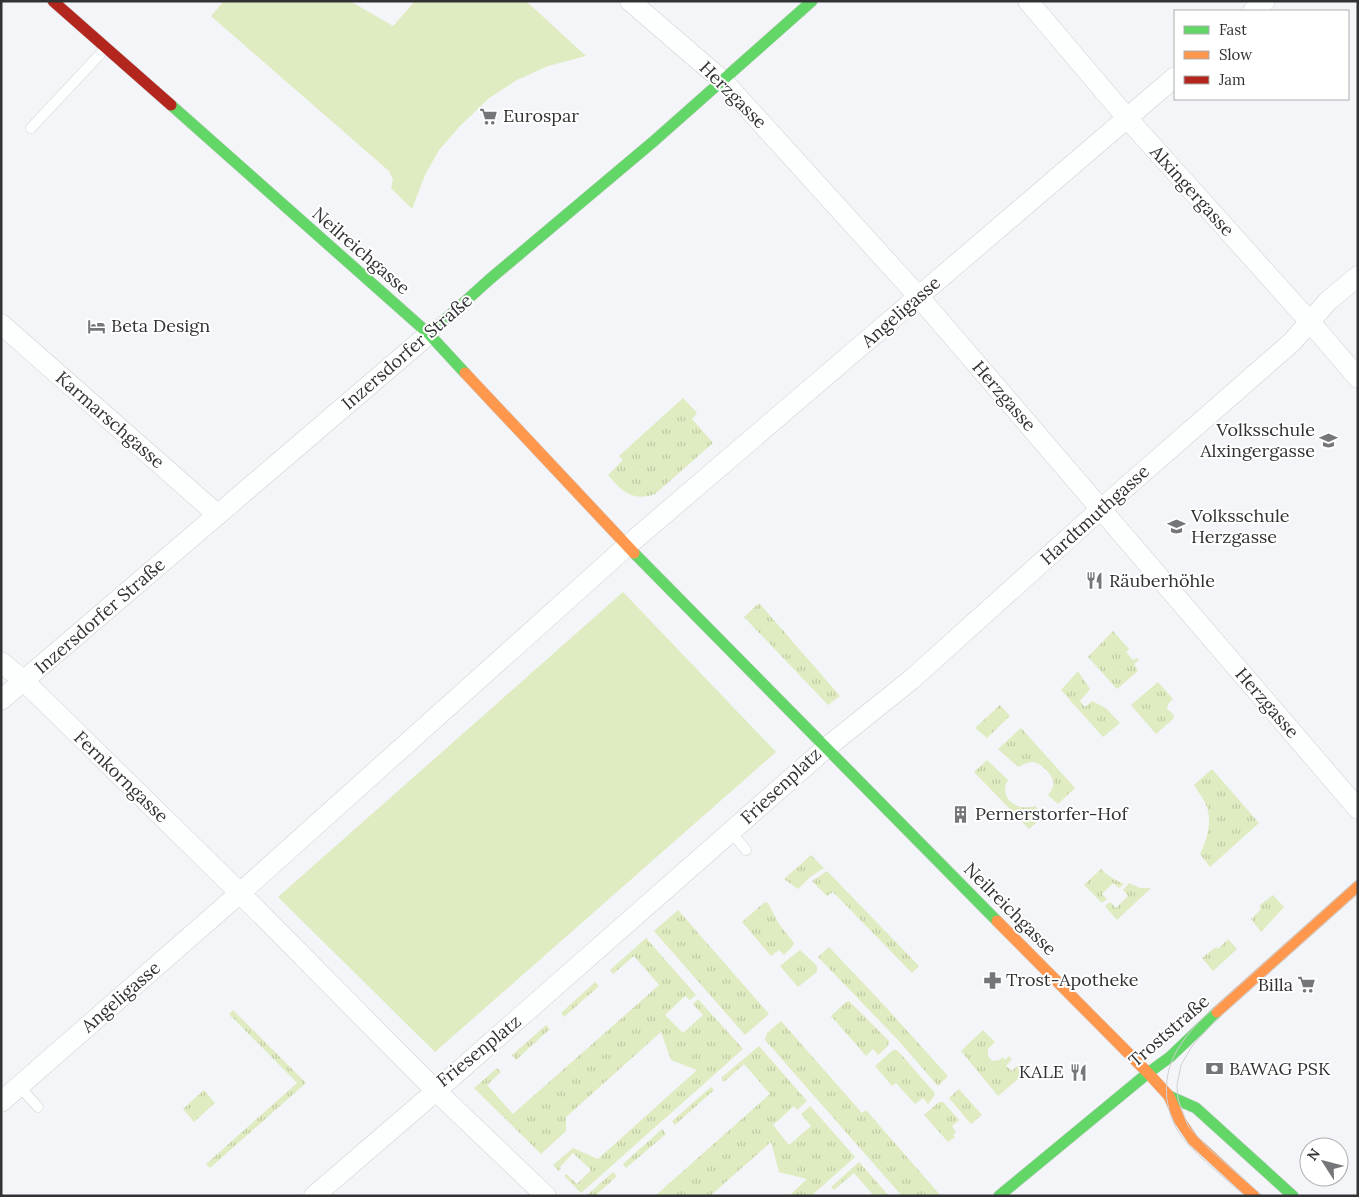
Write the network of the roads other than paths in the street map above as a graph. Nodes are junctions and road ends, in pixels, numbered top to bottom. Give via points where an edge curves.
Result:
1 (53, 1) edge
2 (630, 1) edge
3 (812, 1) edge
4 (1028, 1) edge
5 (1265, 1) edge
6 (1254, 10) edge
7 (105, 48) junction
8 (1174, 78) edge
9 (723, 81) junction
10 (1127, 118) junction
11 (31, 128) dead end
12 (1358, 276) edge
13 (919, 297) junction
14 (1310, 322) junction
15 (1, 324) edge
16 (429, 334) junction
17 (1358, 378) edge
18 (1101, 509) junction
19 (218, 515) junction
20 (627, 546) junction
21 (1, 662) edge
22 (24, 682) junction
23 (1, 700) edge
24 (826, 748) junction
25 (1358, 809) edge
26 (731, 832) junction
27 (746, 850) dead end
28 (1358, 886) edge
29 (240, 893) junction
30 (1148, 1072) junction
31 (19, 1086) junction
32 (436, 1091) junction
33 (1169, 1096) junction
34 (1, 1102) edge
35 (38, 1107) dead end
36 (314, 1196) edge
37 (546, 1196) edge
38 (999, 1196) edge
39 (1254, 1196) edge
40 (1292, 1196) edge

1 - 7 street, Neilreichgasse
2 - 9 street, Herzgasse
3 - 9 street, Inzersdorfer Straße
4 - 10 street, Alxingergasse
5 - 6 street
7 - 11 lane
7 - 16 street, Neilreichgasse
8 - 10 street, Angeligasse
9 - 13 street, Herzgasse
9 - 16 street, Inzersdorfer Straße
10 - 13 street, Angeligasse
10 - 14 street, Alxingergasse
12 - 14 street, Hardtmuthgasse
13 - 18 street, Herzgasse
13 - 20 street, Angeligasse
14 - 17 street, Alxingergasse
14 - 18 street, Hardtmuthgasse via 1292,342
15 - 19 street, Karmarschgasse
16 - 19 street, Inzersdorfer Straße
16 - 20 street, Neilreichgasse
18 - 24 street, Hardtmuthgasse via 912,680
18 - 25 street, Herzgasse
19 - 22 street, Inzersdorfer Straße
20 - 24 street, Friesenplatz
20 - 29 street
21 - 22 street, Fernkorngasse
22 - 23 street, Inzersdorfer Straße
22 - 29 street, Fernkorngasse
24 - 26 street, Friesenplatz
24 - 30 street, Neilreichgasse
26 - 27 lane
26 - 32 street, Friesenplatz
28 - 30 street, Troststraße via 1170,1057
29 - 31 street, Angeligasse
29 - 32 street, Friesenplatz
30 - 33 street, Neilreichgasse
30 - 38 street, Troststraße
31 - 34 street, Angeligasse
31 - 35 lane
32 - 36 street
32 - 37 street
33 - 39 street, Neilreichgasse via 1193,1140
33 - 40 street, Neilreichgasse via 1196,1108

